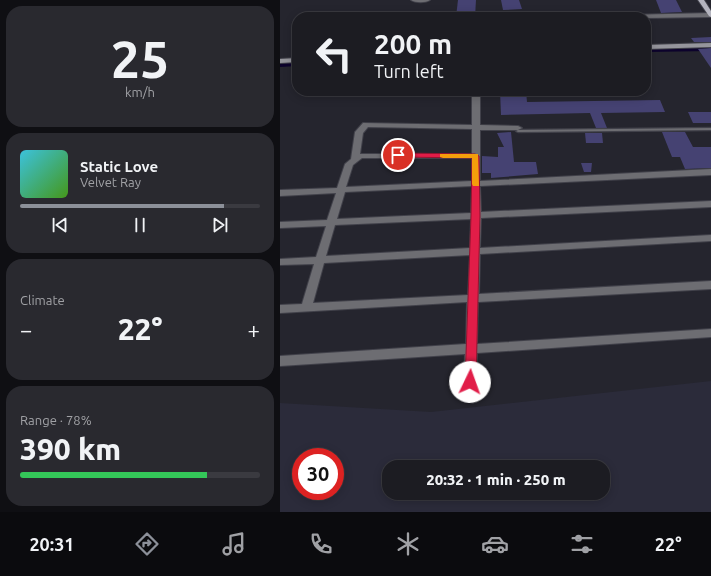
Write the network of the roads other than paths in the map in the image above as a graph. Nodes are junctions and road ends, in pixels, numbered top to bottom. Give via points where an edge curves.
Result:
1 (414, 0) edge
2 (427, 0) edge
3 (701, 0) edge
4 (711, 15) edge
5 (651, 16) edge
6 (711, 45) edge
7 (651, 47) edge
8 (292, 60) edge
9 (280, 61) edge
10 (476, 96) edge
11 (476, 127) junction
12 (711, 129) edge
13 (518, 130) joint
14 (475, 156) junction
15 (355, 160) junction
16 (711, 172) edge
17 (476, 183) junction
18 (343, 190) junction
19 (280, 193) edge
20 (711, 204) edge
21 (476, 216) junction
22 (332, 223) junction
23 (280, 225) edge
24 (711, 238) edge
25 (475, 250) junction
26 (320, 260) junction
27 (280, 262) edge
28 (711, 285) edge
29 (474, 298) junction
30 (307, 308) junction
31 (280, 309) edge
32 (711, 333) edge
33 (472, 349) junction
34 (280, 361) edge
35 (470, 382) dead end

1 - 2 street
3 - 4 main road
4 - 5 street
6 - 7 main road
8 - 9 main road
10 - 11 street
11 - 13 street
11 - 14 street
11 - 15 street via 366,125 359,132
12 - 13 lane
14 - 15 street via 376,155 360,156
14 - 17 street
15 - 18 street via 349,164
16 - 17 street
17 - 18 street
17 - 21 street
18 - 19 street
18 - 22 street
20 - 21 street
21 - 22 street
21 - 25 street
22 - 23 street
22 - 26 street
24 - 25 street
25 - 26 street
25 - 29 street
26 - 27 street
26 - 30 street
28 - 29 street
29 - 30 street
29 - 33 street
30 - 31 street
32 - 33 street
33 - 34 street
33 - 35 street

